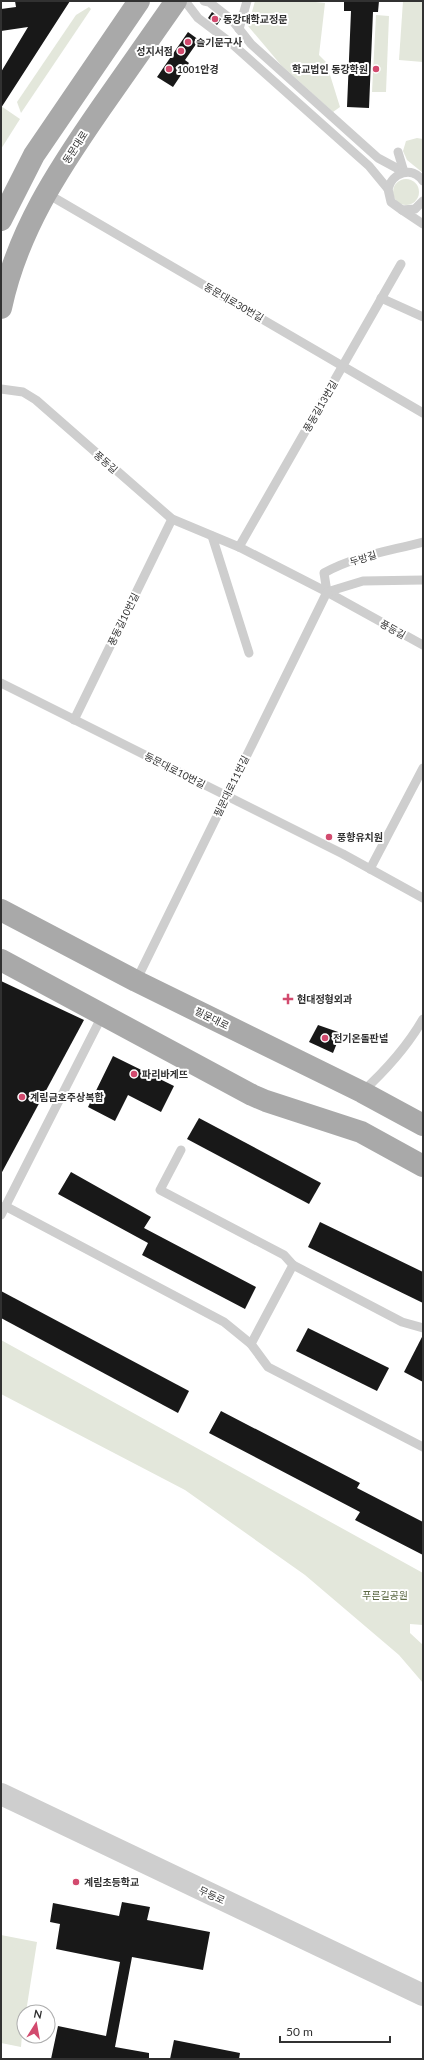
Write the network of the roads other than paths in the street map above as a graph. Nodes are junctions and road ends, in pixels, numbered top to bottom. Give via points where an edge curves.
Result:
1 (139, 1) edge
2 (176, 1) edge
3 (185, 1) edge
4 (204, 1) edge
5 (247, 1) edge
6 (240, 30) junction
7 (398, 152) dead end
8 (404, 172) junction
9 (423, 181) edge
10 (388, 189) junction
11 (45, 193) junction
12 (423, 201) edge
13 (402, 210) junction
14 (1, 220) edge
15 (423, 224) edge
16 (401, 264) dead end
17 (381, 298) junction
18 (1, 308) edge
19 (423, 317) edge
20 (343, 365) junction
21 (1, 388) edge
22 (423, 413) edge
23 (172, 519) junction
24 (212, 536) junction
25 (423, 542) edge
26 (239, 547) junction
27 (423, 580) edge
28 (327, 592) junction
29 (423, 645) edge
30 (249, 653) dead end
31 (1, 683) edge
32 (74, 720) junction
33 (423, 768) edge
34 (226, 796) junction
35 (370, 869) junction
36 (423, 898) edge
37 (1, 910) edge
38 (5, 964) edge
39 (136, 980) junction
40 (103, 1014) junction
41 (423, 1019) edge
42 (362, 1092) junction
43 (423, 1125) edge
44 (181, 1150) dead end
45 (423, 1166) edge
46 (3, 1210) edge
47 (293, 1265) junction
48 (423, 1328) edge
49 (252, 1344) junction
50 (423, 1448) edge
51 (1, 1794) edge
52 (423, 1995) edge

1 - 14 main road via 34,155
2 - 11 main road, 동문대로 via 74,146
3 - 10 lane via 198,18 231,43 369,166
4 - 6 lane via 232,20
5 - 6 lane
6 - 8 lane via 251,44 378,158
7 - 8 lane
8 - 9 lane via 416,174
8 - 10 lane via 393,178
10 - 13 lane via 391,202
11 - 18 main road, 동문대로 via 27,227
11 - 20 lane, 동문대로30번길
12 - 13 lane via 415,209
13 - 15 lane
16 - 17 lane, 풍동길13번길
17 - 19 lane
17 - 20 lane, 풍동길13번길
20 - 22 lane, 동문대로30번길
20 - 26 lane, 풍동길13번길
21 - 23 lane, 풍동길 via 23,392 36,400
23 - 24 lane, 풍동길
23 - 32 lane, 풍동길10번길
24 - 26 lane, 풍동길
24 - 30 lane
25 - 28 lane, 두방길 via 334,567 324,573
26 - 28 lane, 풍동길
27 - 28 lane via 363,581
28 - 29 lane, 풍동길
28 - 34 lane, 필문대로11번길
31 - 32 lane, 동문대로10번길
32 - 34 lane, 동문대로10번길
33 - 35 lane
34 - 35 lane, 동문대로10번길
34 - 39 lane, 필문대로11번길
35 - 36 lane, 동문대로10번길
37 - 39 main road, 필문대로
38 - 40 main road
39 - 42 main road, 필문대로
40 - 45 main road via 252,1095 360,1132
40 - 46 lane
41 - 42 lane via 417,1030 374,1082
42 - 43 main road, 필문대로
44 - 47 lane via 160,1190 284,1255
46 - 49 lane via 224,1322
47 - 48 lane via 402,1322
47 - 49 lane
49 - 50 lane via 268,1367
51 - 52 street, 무등로

